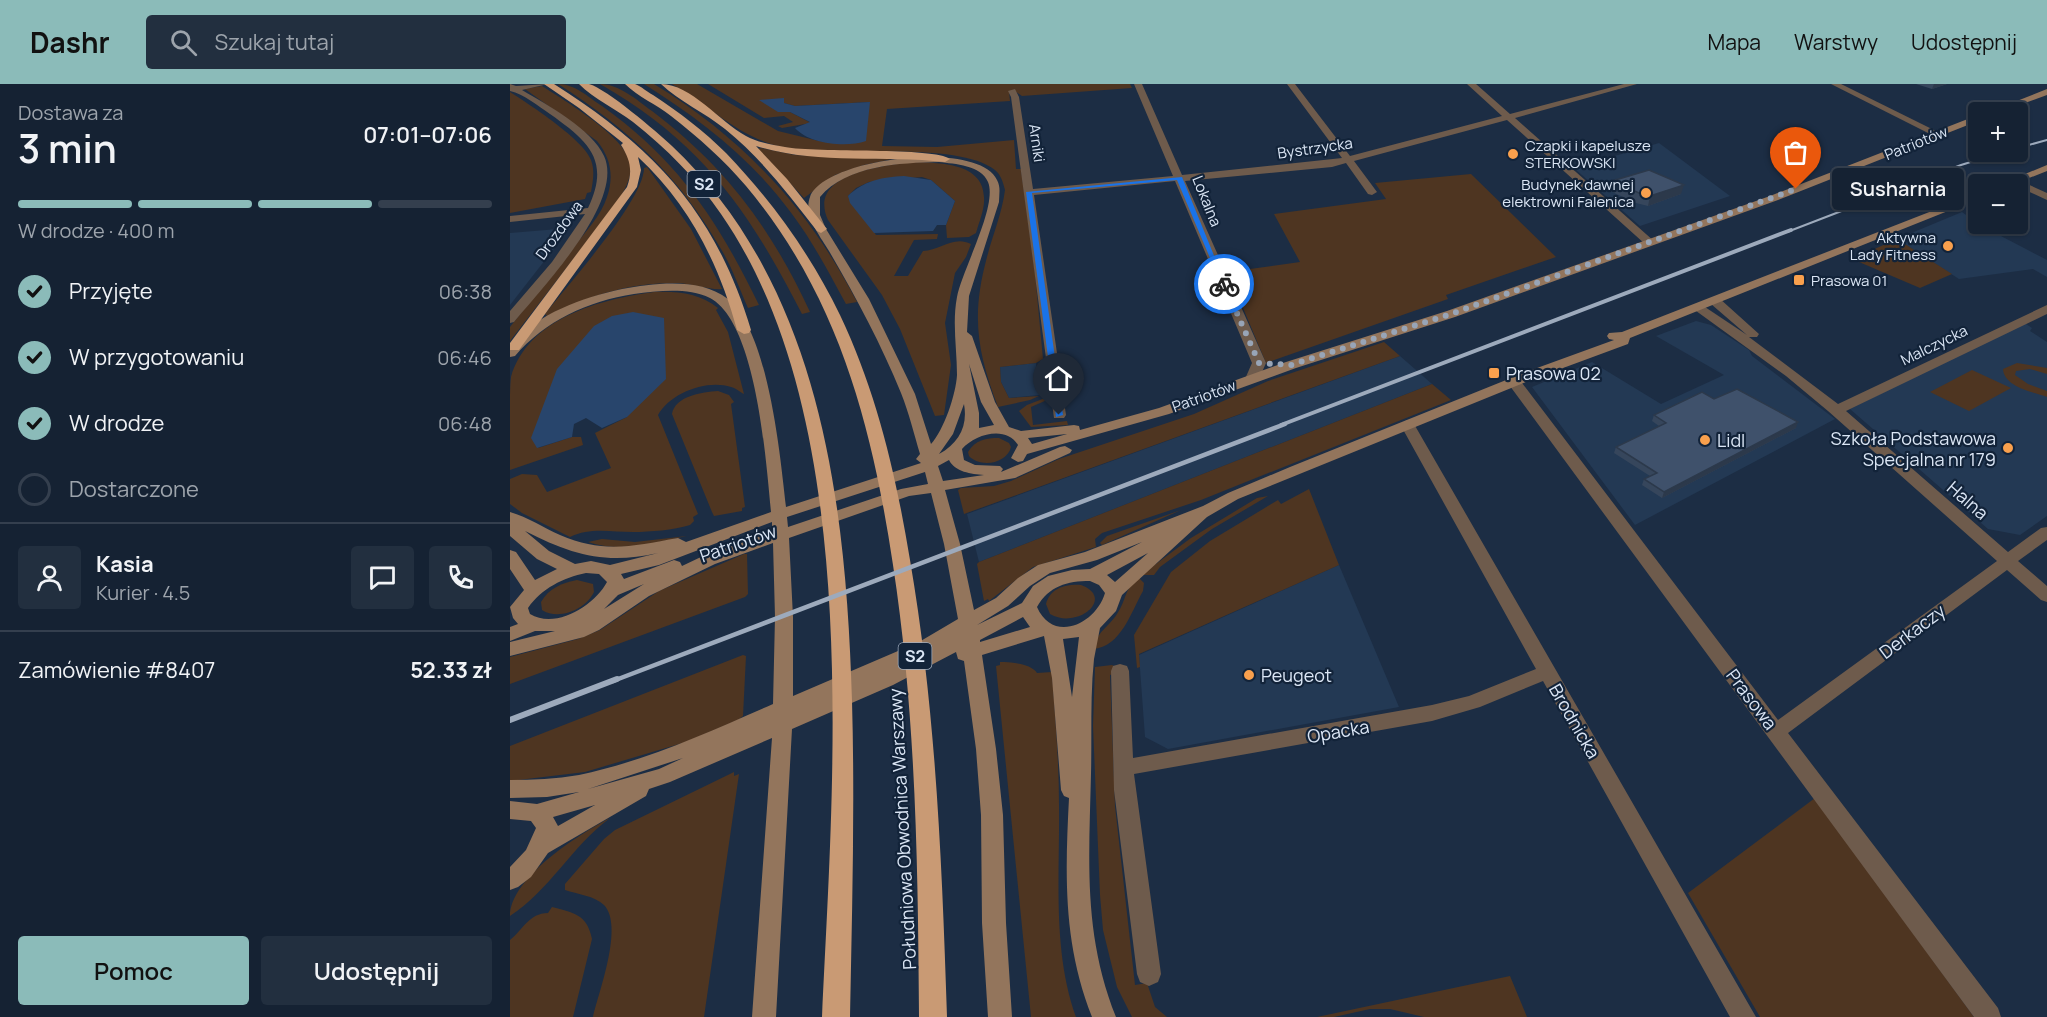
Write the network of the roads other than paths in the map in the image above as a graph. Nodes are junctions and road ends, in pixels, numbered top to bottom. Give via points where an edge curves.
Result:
1 (544, 84) edge
2 (548, 84) edge
3 (583, 84) edge
4 (629, 84) edge
5 (665, 84) edge
6 (1138, 84) edge
7 (1291, 84) edge
8 (1471, 84) edge
9 (1633, 84) edge
10 (1842, 85) edge
11 (510, 88) edge
12 (1012, 91) dead end
13 (2047, 92) edge
14 (2020, 102) edge
15 (1508, 117) junction
16 (1968, 122) edge
17 (616, 131) junction
18 (1937, 135) junction
19 (740, 137) junction
20 (945, 159) junction
21 (1348, 160) junction
22 (2047, 168) edge
23 (2028, 176) edge
24 (1180, 178) junction
25 (2028, 190) edge
26 (1029, 192) junction
27 (1372, 192) dead end
28 (2047, 197) edge
29 (1968, 200) edge
30 (594, 210) junction
31 (510, 219) edge
32 (821, 230) junction
33 (1649, 242) junction
34 (1715, 301) junction
35 (1698, 308) junction
36 (2047, 309) edge
37 (510, 319) edge
38 (962, 322) junction
39 (744, 330) junction
40 (512, 350) edge
41 (1259, 363) junction
42 (1291, 365) junction
43 (964, 377) junction
44 (1252, 379) junction
45 (1523, 379) junction
46 (1835, 411) junction
47 (1059, 415) dead end
48 (1140, 417) junction
49 (1407, 424) junction
50 (1003, 429) junction
51 (1019, 435) junction
52 (968, 436) junction
53 (1023, 451) junction
54 (954, 460) junction
55 (1207, 510) junction
56 (510, 517) edge
57 (510, 527) edge
58 (2047, 532) edge
59 (740, 537) junction
60 (510, 556) edge
61 (2007, 561) junction
62 (572, 569) junction
63 (609, 571) junction
64 (1092, 575) junction
65 (533, 590) junction
66 (613, 590) junction
67 (1114, 592) junction
68 (2047, 596) edge
69 (1028, 607) junction
70 (515, 610) edge
71 (535, 624) junction
72 (1091, 626) junction
73 (992, 627) junction
74 (1048, 632) junction
75 (510, 634) edge
76 (510, 649) edge
77 (1120, 671) dead end
78 (1547, 672) junction
79 (1777, 731) junction
80 (739, 736) junction
81 (1123, 768) junction
82 (663, 776) junction
83 (510, 789) edge
84 (510, 810) edge
85 (537, 813) junction
86 (542, 846) junction
87 (1079, 875) junction
88 (510, 880) edge
89 (1149, 974) dead end
90 (764, 1017) edge
91 (836, 1017) edge
92 (933, 1017) edge
93 (1000, 1017) edge
94 (1104, 1017) edge
95 (1744, 1017) edge
96 (1989, 1017) edge

1 - 11 street
2 - 17 highway
3 - 91 highway, S2 via 639,121 672,150 726,214 772,296 808,401 831,524 839,625 843,778
4 - 92 highway, Południowa Obwodnica Warszawy / S2 via 706,139 742,174 781,222 830,306 871,413 899,538 920,699
5 - 19 highway
6 - 24 street, Lokalna
7 - 21 street
8 - 15 street
9 - 15 street, Bystrzycka
10 - 18 street
11 - 30 street, Drozdowa via 569,126 596,149 603,161 604,174
12 - 26 street, Arniki
13 - 14 main road
15 - 21 street, Bystrzycka
15 - 33 street
16 - 18 main road, Patriotów
17 - 39 highway via 669,182 703,229 729,278
17 - 40 highway via 636,164 632,188
18 - 33 main road, Patriotów
19 - 20 highway via 806,153
19 - 32 highway via 789,188
20 - 32 main road via 889,162 831,181 815,197 815,215
20 - 38 main road via 986,172 994,186 988,220 963,295
21 - 24 street, Bystrzycka
21 - 27 street
22 - 23 main road
24 - 26 street, Bystrzycka
24 - 41 street, Lokalna
25 - 28 street
26 - 47 street, Arniki
29 - 34 main road
30 - 31 street
30 - 37 street, Drozdowa
32 - 93 main road via 863,299 909,394 952,544 986,749
33 - 42 main road, Patriotów via 1451,314
34 - 35 main road
34 - 46 street, Halna
35 - 45 main road
35 - 46 street, Halna via 1754,346
36 - 46 street, Malczycka
38 - 43 main road
38 - 50 main road via 988,402
39 - 40 main road via 731,309 713,296 685,288 657,288 614,294 574,307
39 - 90 main road via 760,387 772,457 780,513 784,596 782,750
41 - 42 street
41 - 44 street
42 - 44 main road, Patriotów
43 - 52 main road via 973,414
43 - 54 main road via 949,430
44 - 48 main road, Patriotów
45 - 49 main road
45 - 79 street, Prasowa
46 - 61 street, Halna
48 - 51 main road, Patriotów
48 - 53 main road, Patriotów
48 - 54 main road via 1010,475 987,480
49 - 55 main road
49 - 78 street, Brodnicka
50 - 51 main road
50 - 52 main road
51 - 53 main road
52 - 54 main road
53 - 54 main road, Patriotów via 1015,461 999,468 982,470
54 - 59 main road, Patriotów via 899,474
54 - 59 main road via 906,492
55 - 64 main road
55 - 67 main road
55 - 73 main road via 1091,556 1044,569
56 - 59 main road via 565,544 611,554
57 - 62 main road via 543,555
58 - 61 street, Derkaczy
59 - 63 main road, Patriotów
59 - 66 main road, Patriotów
59 - 76 main road via 710,560 643,592 593,625
60 - 65 main road
61 - 68 street, Halna
61 - 79 street, Derkaczy
62 - 63 main road, Patriotów via 594,567
62 - 65 main road
63 - 66 main road via 615,577
64 - 67 main road via 1106,581
64 - 69 main road via 1053,579 1042,586
65 - 70 main road
66 - 71 main road via 582,616 559,624
67 - 72 main road via 1110,610
69 - 73 main road
69 - 74 main road via 1034,623
70 - 71 main road
71 - 75 main road
72 - 74 main road via 1082,631
72 - 87 main road via 1082,704
73 - 74 main road
73 - 80 main road via 886,680
73 - 80 main road via 925,647
74 - 87 main road via 1064,707
77 - 81 street
78 - 81 street, Opacka via 1482,699 1432,713
78 - 95 street, Brodnicka
79 - 96 street, Prasowa
80 - 82 main road
80 - 83 main road via 580,783
81 - 89 street
82 - 85 main road
82 - 86 main road
84 - 85 main road
85 - 86 main road via 547,826
86 - 88 main road
87 - 94 main road via 1086,972

